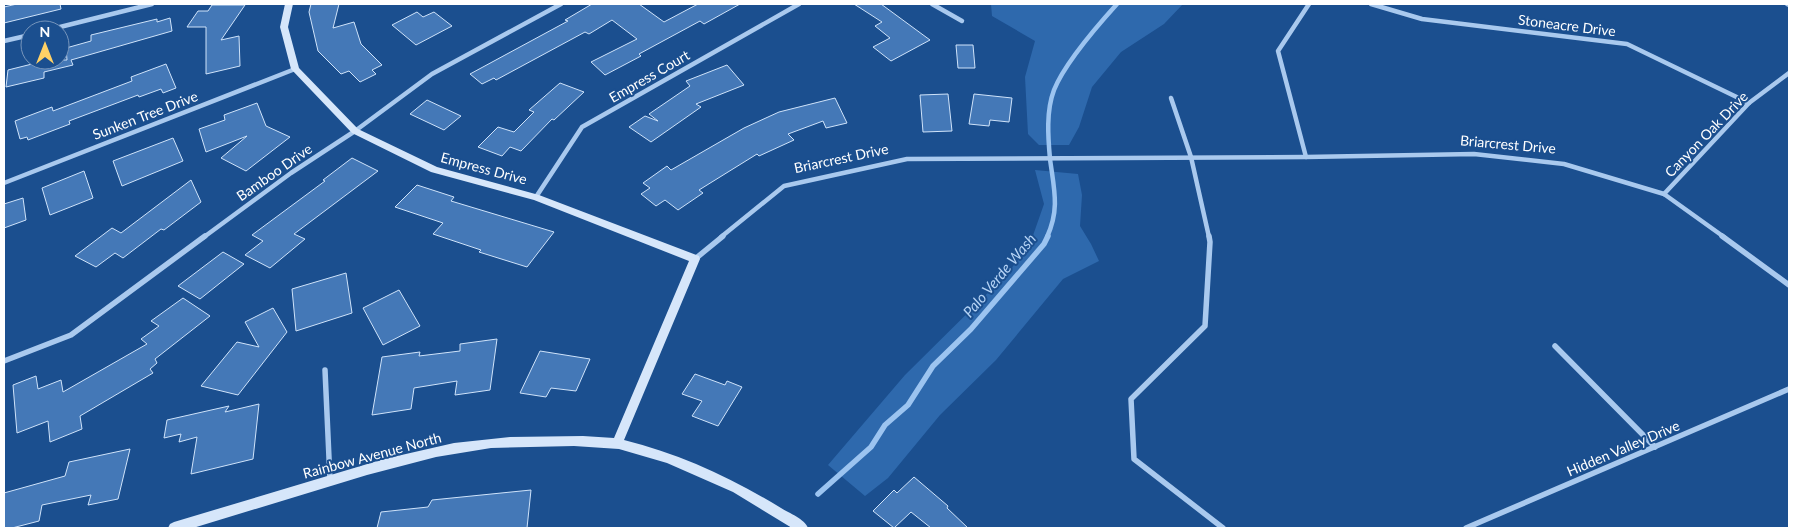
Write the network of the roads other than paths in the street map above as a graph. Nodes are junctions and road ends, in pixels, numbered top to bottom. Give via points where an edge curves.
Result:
1 (152, 4) edge
2 (289, 4) edge
3 (561, 4) edge
4 (799, 4) edge
5 (932, 4) edge
6 (1309, 4) edge
7 (1371, 4) edge
8 (962, 21) dead end
9 (70, 24) edge
10 (20, 37) edge
11 (4, 41) edge
12 (295, 69) junction
13 (1789, 73) edge
14 (1171, 98) dead end
15 (1749, 103) junction
16 (356, 130) junction
17 (1191, 157) junction
18 (1306, 157) junction
19 (4, 182) edge
20 (1664, 194) junction
21 (536, 197) junction
22 (695, 259) junction
23 (1789, 285) edge
24 (1555, 346) dead end
25 (4, 361) edge
26 (325, 370) dead end
27 (1789, 389) edge
28 (617, 444) junction
29 (1655, 448) junction
30 (330, 481) junction
31 (174, 528) edge
32 (802, 528) edge
33 (1223, 528) edge
34 (1466, 528) edge

1 - 9 street
2 - 12 street via 284,27
3 - 16 street, Bamboo Drive via 432,74
4 - 21 street, Empress Court via 582,127
5 - 8 street
6 - 18 street via 1278,51
7 - 15 street, Stoneacre Drive via 1422,19 1627,44
10 - 11 street
12 - 16 street, Empress Drive
12 - 19 street, Sunken Tree Drive
13 - 15 street, Canyon Oak Drive
14 - 17 street
15 - 20 street, Canyon Oak Drive
16 - 21 street, Empress Drive via 434,170
16 - 25 street, Bamboo Drive via 291,172 71,335
17 - 18 street, Briarcrest Drive
17 - 22 street, Briarcrest Drive via 907,159 784,186
17 - 33 street via 1210,242 1205,326 1131,399 1134,459
18 - 20 street, Briarcrest Drive via 1474,154 1564,164
20 - 23 street, Briarcrest Drive
21 - 22 street, Empress Drive
22 - 28 street, Briarcrest Drive
24 - 29 street
26 - 30 street
27 - 29 street, Hidden Valley Drive
28 - 30 street, Rainbow Avenue North via 560,441 472,445 386,464
28 - 32 street, Rainbow Avenue North via 688,465 726,481
29 - 34 street, Hidden Valley Drive
30 - 31 street, Rainbow Avenue North

